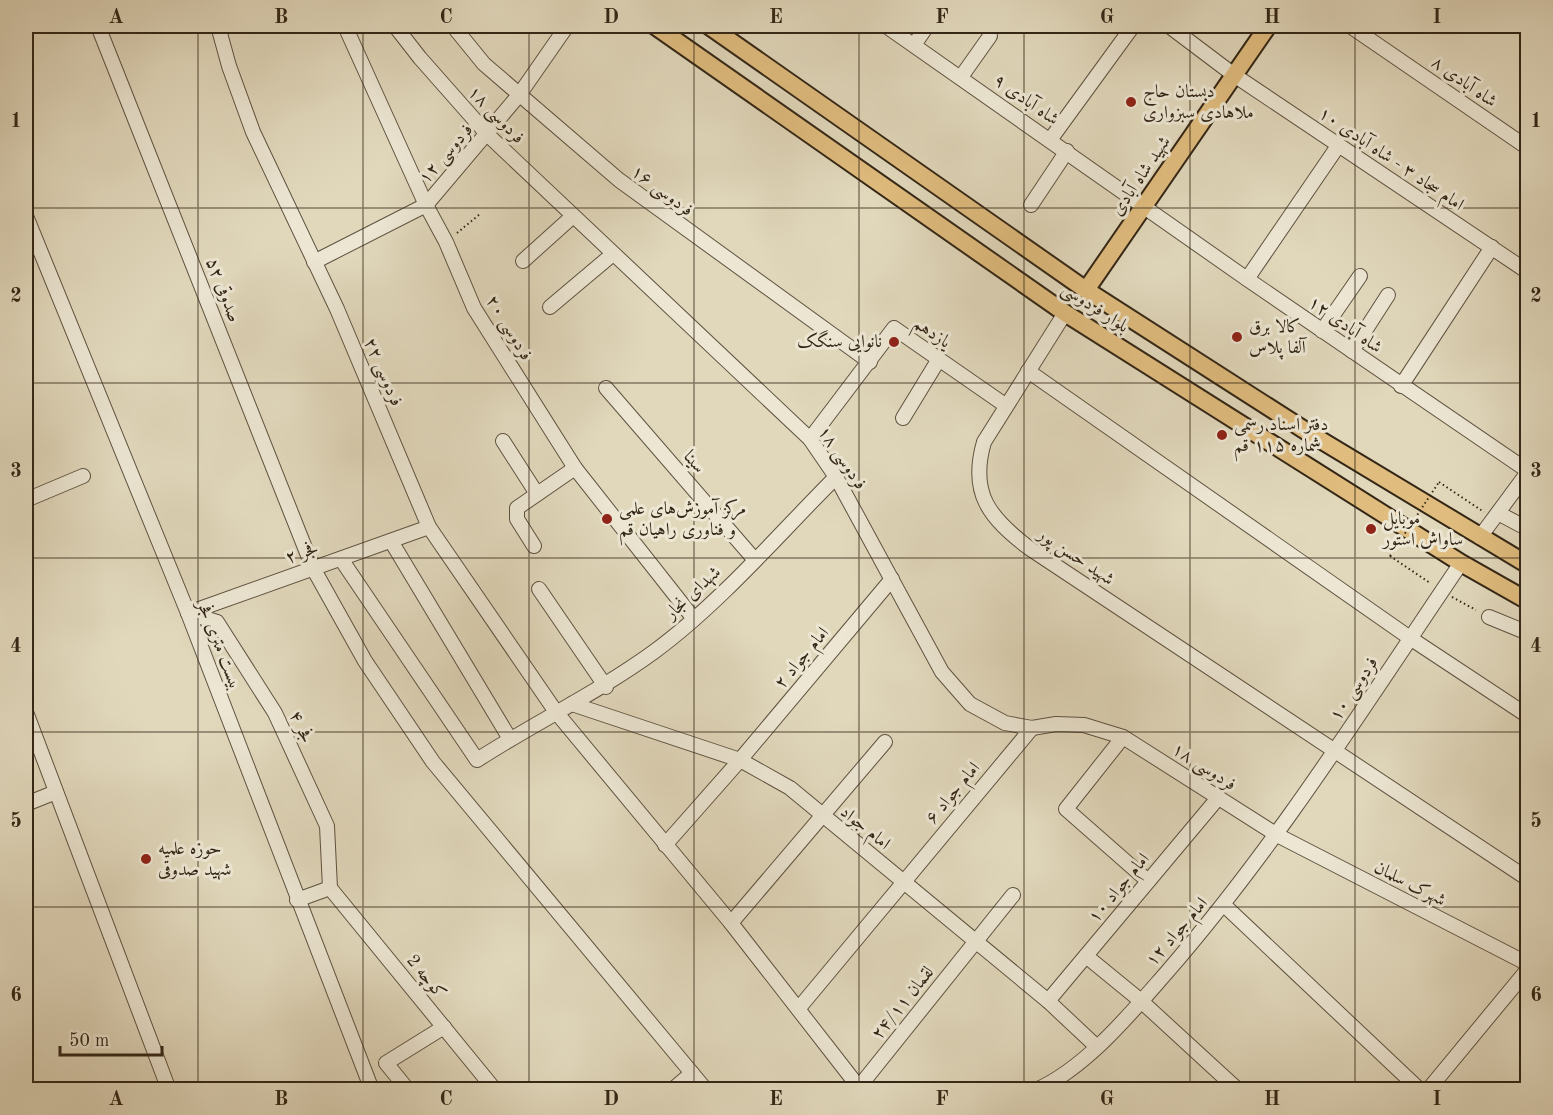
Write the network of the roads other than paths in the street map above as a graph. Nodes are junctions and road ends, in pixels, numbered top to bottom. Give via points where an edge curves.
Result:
1 (98, 26) edge
2 (218, 26) edge
3 (345, 26) edge
4 (395, 26) edge
5 (453, 26) edge
6 (567, 26) edge
7 (655, 26) edge
8 (709, 26) edge
9 (886, 26) edge
10 (927, 26) edge
11 (1133, 26) edge
12 (1169, 26) edge
13 (1268, 26) edge
14 (1350, 26) edge
15 (1522, 26) edge
16 (1527, 29) edge
17 (990, 36) dead end
18 (914, 45) junction
19 (1234, 75) junction
20 (961, 77) junction
21 (519, 95) junction
22 (488, 135) junction
23 (1050, 140) junction
24 (1338, 146) junction
25 (1527, 148) edge
26 (1067, 151) junction
27 (426, 205) junction
28 (1030, 206) dead end
29 (1143, 207) junction
30 (26, 216) edge
31 (573, 216) junction
32 (1492, 248) junction
33 (613, 254) junction
34 (523, 261) dead end
35 (314, 262) junction
36 (1527, 272) edge
37 (1360, 276) dead end
38 (1247, 279) junction
39 (1086, 290) junction
40 (1388, 295) dead end
41 (550, 307) dead end
42 (1065, 313) junction
43 (1322, 331) junction
44 (1352, 351) junction
45 (939, 359) junction
46 (870, 362) junction
47 (1028, 372) junction
48 (1401, 386) junction
49 (606, 388) dead end
50 (1005, 405) junction
51 (903, 418) dead end
52 (810, 439) junction
53 (503, 441) dead end
54 (575, 468) junction
55 (1527, 472) edge
56 (83, 476) dead end
57 (836, 477) junction
58 (537, 494) junction
59 (26, 500) edge
60 (1496, 516) junction
61 (429, 527) junction
62 (1527, 529) edge
63 (1480, 537) junction
64 (391, 541) junction
65 (534, 546) dead end
66 (341, 559) junction
67 (754, 559) junction
68 (1461, 563) junction
69 (1527, 565) edge
70 (313, 568) junction
71 (891, 579) junction
72 (539, 589) dead end
73 (1527, 601) edge
74 (188, 613) junction
75 (1489, 617) road end
76 (694, 619) junction
77 (1527, 633) edge
78 (1410, 638) junction
79 (606, 687) junction
80 (572, 705) junction
81 (26, 712) edge
82 (556, 712) junction
83 (1527, 716) edge
84 (1032, 728) junction
85 (1123, 737) junction
86 (510, 739) junction
87 (885, 742) dead end
88 (1335, 752) junction
89 (740, 760) junction
90 (56, 792) junction
91 (1218, 798) junction
92 (26, 804) edge
93 (823, 817) junction
94 (1277, 835) junction
95 (665, 845) junction
96 (1527, 879) edge
97 (902, 881) junction
98 (1148, 881) junction
99 (330, 888) junction
100 (1013, 895) dead end
101 (297, 900) junction
102 (1224, 905) junction
103 (731, 924) junction
104 (976, 942) junction
105 (1086, 956) junction
106 (1527, 966) edge
107 (1048, 1001) junction
108 (1141, 1001) junction
109 (799, 1008) junction
110 (444, 1027) junction
111 (1097, 1047) junction
112 (692, 1073) junction
113 (860, 1088) edge
114 (169, 1089) edge
115 (372, 1089) edge
116 (408, 1089) edge
117 (495, 1089) edge
118 (672, 1089) edge
119 (706, 1089) edge
120 (1036, 1089) edge
121 (1238, 1089) edge
122 (1420, 1089) edge
123 (1428, 1089) edge

1 - 70 street, صدوقی ۵۲
2 - 35 street, فردوسی ۲۲ via 254,132
3 - 27 street, فردوسی ۲۰
4 - 22 street, فردوسی ۱۸
5 - 21 street, فردوسی ۱۶ via 484,64
6 - 21 street, فردوسی ۱۲
7 - 42 main road, بلوار فردوسی
8 - 39 main road, بلوار فردوسی
9 - 18 street, شاه آبادی ۹
10 - 18 street
11 - 23 street
12 - 19 street, امام سجاد ۳ - شاه آبادی ۱۰
13 - 19 main road, شهید شاه آبادی
14 - 25 street, شاه آبادی ۸
15 - 16 street
17 - 20 street
18 - 20 street, شاه آبادی ۹
19 - 24 street, امام سجاد ۳ - شاه آبادی ۱۰
19 - 29 main road, شهید شاه آبادی
20 - 23 street, شاه آبادی ۹
21 - 22 street, فردوسی ۱۲
21 - 46 street, فردوسی ۱۶ via 671,221
22 - 27 street, فردوسی ۱۲
22 - 31 street, فردوسی ۱۸
23 - 26 street, شاه آبادی ۹
24 - 32 street, امام سجاد ۳ - شاه آبادی ۱۰
24 - 38 street
26 - 28 street
26 - 29 street, شاه آبادی ۹
27 - 35 street, فردوسی ۱۲
27 - 54 street, فردوسی ۲۰ via 474,308
29 - 38 street, شاه آبادی ۱۲
29 - 39 main road, شهید شاه آبادی
30 - 74 street, بیست متری فجر
31 - 33 street, فردوسی ۱۸
31 - 34 street
32 - 36 street, امام سجاد ۳ - شاه آبادی ۱۰
32 - 48 street
33 - 41 street
33 - 52 street, فردوسی ۱۸
35 - 61 street, فردوسی ۲۲
37 - 43 street
38 - 43 street, شاه آبادی ۱۲
39 - 63 main road, بلوار فردوسی
40 - 44 street
42 - 47 street, شهید حسن پور
42 - 68 main road, بلوار فردوسی
43 - 44 street, شاه آبادی ۱۲
44 - 48 street, شاه آبادی ۱۲
45 - 46 street, یازدهم via 894,328
45 - 50 street, یازدهم
45 - 51 street
46 - 52 street, یازدهم
47 - 50 street, شهید حسن پور
47 - 78 street
48 - 55 street, شاه آبادی ۱۲
49 - 67 street, سینا
50 - 88 street, شهید حسن پور via 984,442 977,464 982,499 992,516 1029,548
52 - 57 street, فردوسی ۱۸
53 - 58 street
54 - 58 street
54 - 76 street, فردوسی ۲۰
55 - 60 street
56 - 59 street
57 - 67 street, شهدای نجار
57 - 71 street, فردوسی ۱۸
58 - 65 street via 516,514
60 - 62 street
60 - 63 street
61 - 64 street, فجر ۲
61 - 82 street, فردوسی ۲۲
63 - 69 main road, بلوار فردوسی
64 - 66 street, فجر ۲
64 - 86 street
66 - 70 street, فجر ۲
66 - 86 street, شهدای نجار via 477,760
67 - 76 street, شهدای نجار
68 - 73 main road, بلوار فردوسی
68 - 78 street, فردوسی ۱۰
70 - 74 street, فجر ۲
70 - 112 street, صدوقی ۵۲ via 365,661 433,762
71 - 84 street, فردوسی ۱۸ via 955,690 988,717
71 - 89 street, امام جواد ۲
72 - 79 street
74 - 99 street, فجر ۴ via 217,622 275,713 327,826
74 - 101 street, بیست متری فجر
75 - 77 street
76 - 79 street, شهدای نجار
78 - 83 street
78 - 88 street, فردوسی ۱۰
79 - 80 street, شهدای نجار
80 - 82 street, شهدای نجار
80 - 89 street, امام جواد
81 - 90 street
82 - 86 street, شهدای نجار
82 - 95 street, فردوسی ۲۲
84 - 85 street, فردوسی ۱۸ via 1056,724 1084,726
84 - 97 street, امام جواد ۶
85 - 91 street, فردوسی ۱۸
85 - 98 street via 1066,809
87 - 93 street
88 - 94 street, فردوسی ۱۰
88 - 96 street, شهید حسن پور
89 - 93 street, امام جواد via 790,788
89 - 95 street, امام جواد ۲
90 - 92 street
90 - 114 street
91 - 94 street, فردوسی ۱۸
91 - 98 street, امام جواد ۱۰
93 - 97 street, امام جواد
93 - 103 street
94 - 102 street, امام جواد ۱۲
94 - 106 street, شهرک سلمان
95 - 103 street, فردوسی ۲۲
97 - 104 street, امام جواد
97 - 109 street, امام جواد ۶
98 - 105 street, امام جواد ۱۰
99 - 101 street
99 - 110 street, کوچه 2
100 - 104 street, لقمان ۲۴/۱۱
101 - 115 street, بیست متری فجر
102 - 108 street, امام جواد ۱۲
102 - 122 street
103 - 109 street, فردوسی ۲۲
104 - 107 street, امام جواد
104 - 113 street, لقمان ۲۴/۱۱
105 - 107 street, امام جواد ۱۰
105 - 108 street
106 - 123 street
107 - 111 street, امام جواد
108 - 111 street, امام جواد ۱۲
108 - 121 street
109 - 113 street, فردوسی ۲۲
110 - 116 street via 386,1063
110 - 117 street, کوچه 2
111 - 120 street, امام جواد ۱۲
112 - 118 street
112 - 119 street, صدوقی ۵۲

